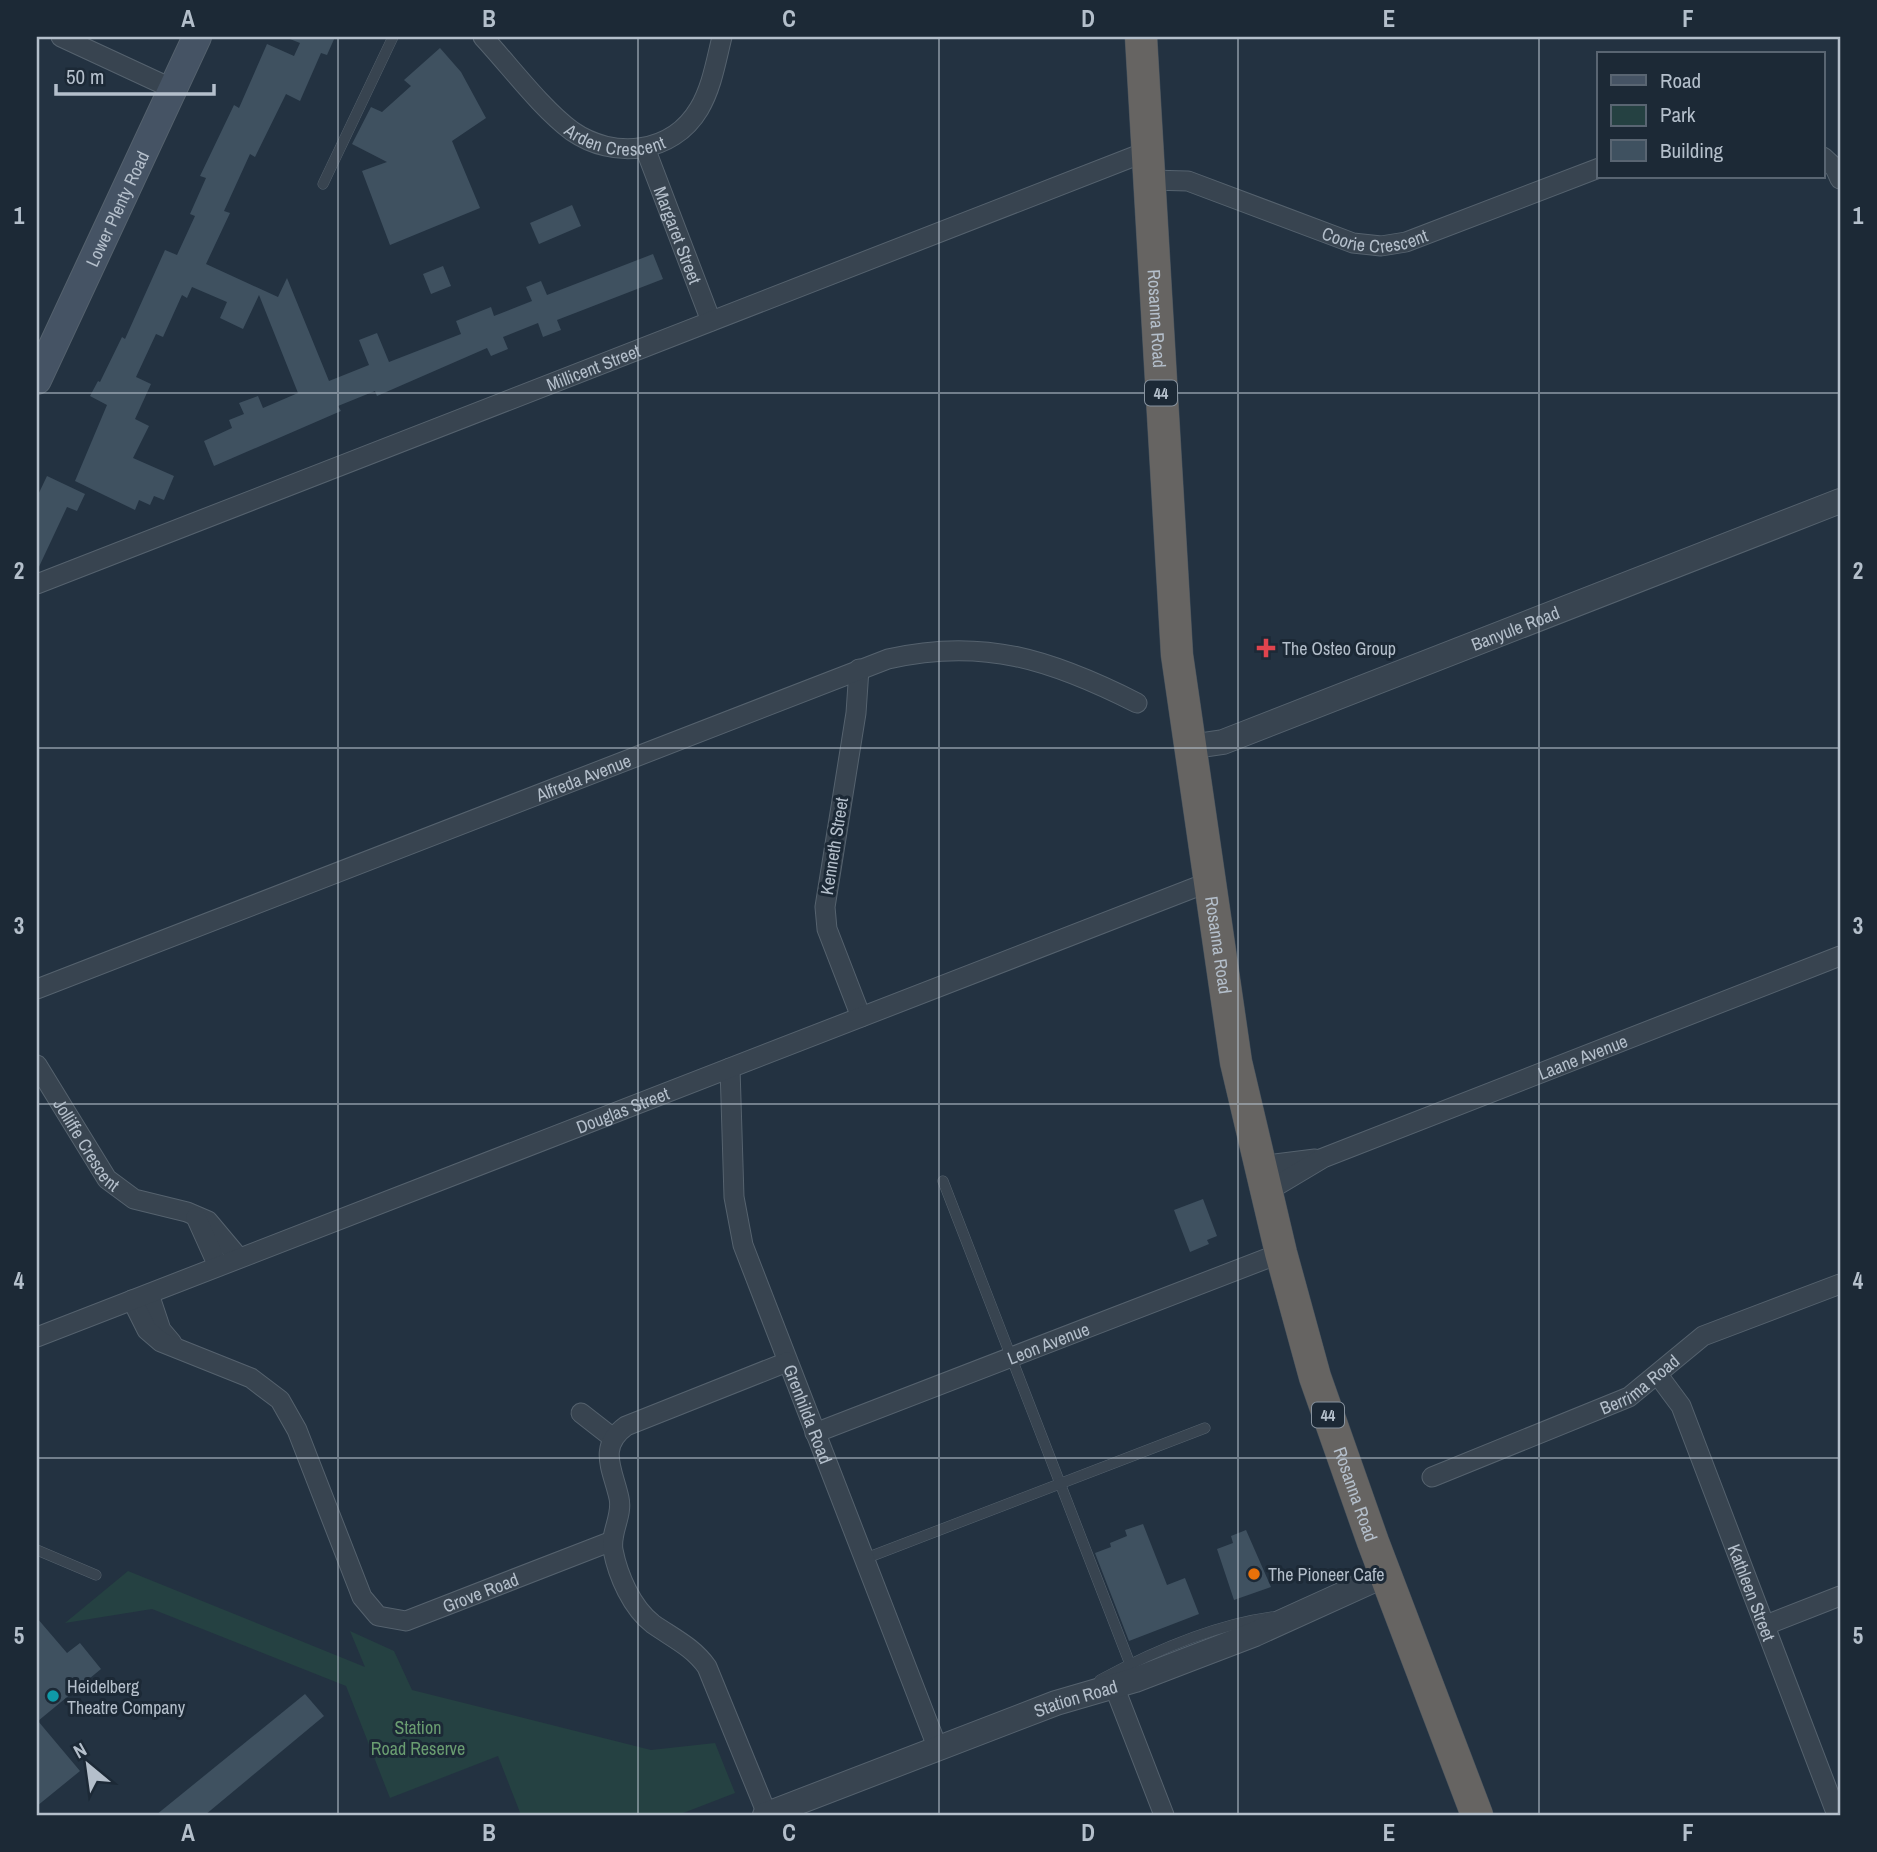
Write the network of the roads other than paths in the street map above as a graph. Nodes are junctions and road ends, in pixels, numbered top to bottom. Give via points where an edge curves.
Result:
1 (61, 37) edge
2 (197, 37) edge
3 (393, 37) edge
4 (484, 37) edge
5 (722, 37) edge
6 (1141, 37) edge
7 (173, 89) junction
8 (645, 148) junction
9 (1825, 159) edge
10 (1149, 166) junction
11 (1597, 169) edge
12 (1840, 179) edge
13 (323, 184) dead end
14 (711, 321) junction
15 (37, 380) edge
16 (1840, 501) edge
17 (37, 584) edge
18 (859, 669) junction
19 (1137, 703) dead end
20 (1189, 747) junction
21 (1209, 882) junction
22 (1840, 957) edge
23 (37, 989) edge
24 (861, 1017) junction
25 (37, 1065) edge
26 (730, 1068) junction
27 (1323, 1158) junction
28 (1262, 1179) junction
29 (943, 1181) dead end
30 (195, 1216) junction
31 (1281, 1253) junction
32 (239, 1258) junction
33 (218, 1266) junction
34 (1840, 1284) edge
35 (140, 1297) junction
36 (37, 1337) edge
37 (1012, 1356) junction
38 (787, 1362) junction
39 (1658, 1375) junction
40 (581, 1413) dead end
41 (1205, 1428) dead end
42 (815, 1433) junction
43 (613, 1438) junction
44 (1432, 1477) dead end
45 (1061, 1482) junction
46 (612, 1541) junction
47 (37, 1550) edge
48 (864, 1559) junction
49 (96, 1575) dead end
50 (1385, 1575) junction
51 (1840, 1596) edge
52 (1302, 1612) junction
53 (1766, 1625) junction
54 (1130, 1664) junction
55 (1111, 1681) junction
56 (938, 1749) junction
57 (767, 1815) edge
58 (1164, 1815) edge
59 (1477, 1815) edge
60 (1837, 1815) edge

1 - 7 street
2 - 7 main road, Lower Plenty Road
3 - 13 lane
4 - 8 street, Arden Crescent via 571,130 613,149
5 - 8 street, Arden Crescent via 707,93 693,119 670,138
6 - 10 highway, Rosanna Road / 44
7 - 15 main road, Lower Plenty Road
8 - 14 street, Margaret Street
9 - 12 street
10 - 11 street, Coorie Crescent via 1353,243 1381,246 1421,237
10 - 14 street, Millicent Street
10 - 20 highway, Rosanna Road / 44 via 1173,604
14 - 17 street, Millicent Street
16 - 20 street, Banyule Road via 1223,742
18 - 19 street, Alfreda Avenue via 912,653 993,651 1074,672
18 - 23 street, Alfreda Avenue
18 - 24 street, Kenneth Street via 825,906 827,929
20 - 21 highway, Rosanna Road / 44
21 - 24 street, Douglas Street
21 - 28 highway, Rosanna Road / 44 via 1236,1062
22 - 27 street, Laane Avenue
24 - 26 street, Douglas Street
25 - 30 street, Jolliffe Crescent via 107,1179 134,1199
26 - 32 street, Douglas Street
26 - 38 street, Grenhilda Road via 739,1228
27 - 28 street, Laane Avenue
27 - 28 street, Laane Avenue
28 - 31 highway, Rosanna Road / 44
29 - 37 lane
30 - 32 street, Jolliffe Crescent via 214,1226
30 - 33 street
31 - 37 street, Leon Avenue
31 - 50 highway, Rosanna Road / 44 via 1315,1377
32 - 33 street, Douglas Street
33 - 35 street, Douglas Street
34 - 39 street, Berrima Road via 1703,1336
35 - 36 street, Douglas Street
35 - 46 street, Grove Road via 175,1346 251,1378 281,1400 362,1597 378,1616 406,1621
37 - 42 street, Leon Avenue
37 - 45 lane
38 - 42 street, Grenhilda Road
38 - 43 street via 634,1422
39 - 44 street, Berrima Road via 1629,1397
39 - 53 street, Kathleen Street via 1681,1406
40 - 43 street
41 - 45 lane
42 - 48 street, Grenhilda Road
43 - 46 street via 607,1463 620,1511
45 - 48 lane
45 - 54 lane
46 - 57 street via 621,1574 638,1608 693,1650 707,1667
47 - 49 lane
48 - 56 street, Grenhilda Road
50 - 52 street, Station Road
50 - 59 highway, Rosanna Road / 44
51 - 53 street
52 - 54 lane via 1241,1621
52 - 55 street, Station Road via 1244,1638
53 - 60 street, Kathleen Street
54 - 55 lane
55 - 56 street, Station Road
55 - 58 street
56 - 57 street, Station Road

